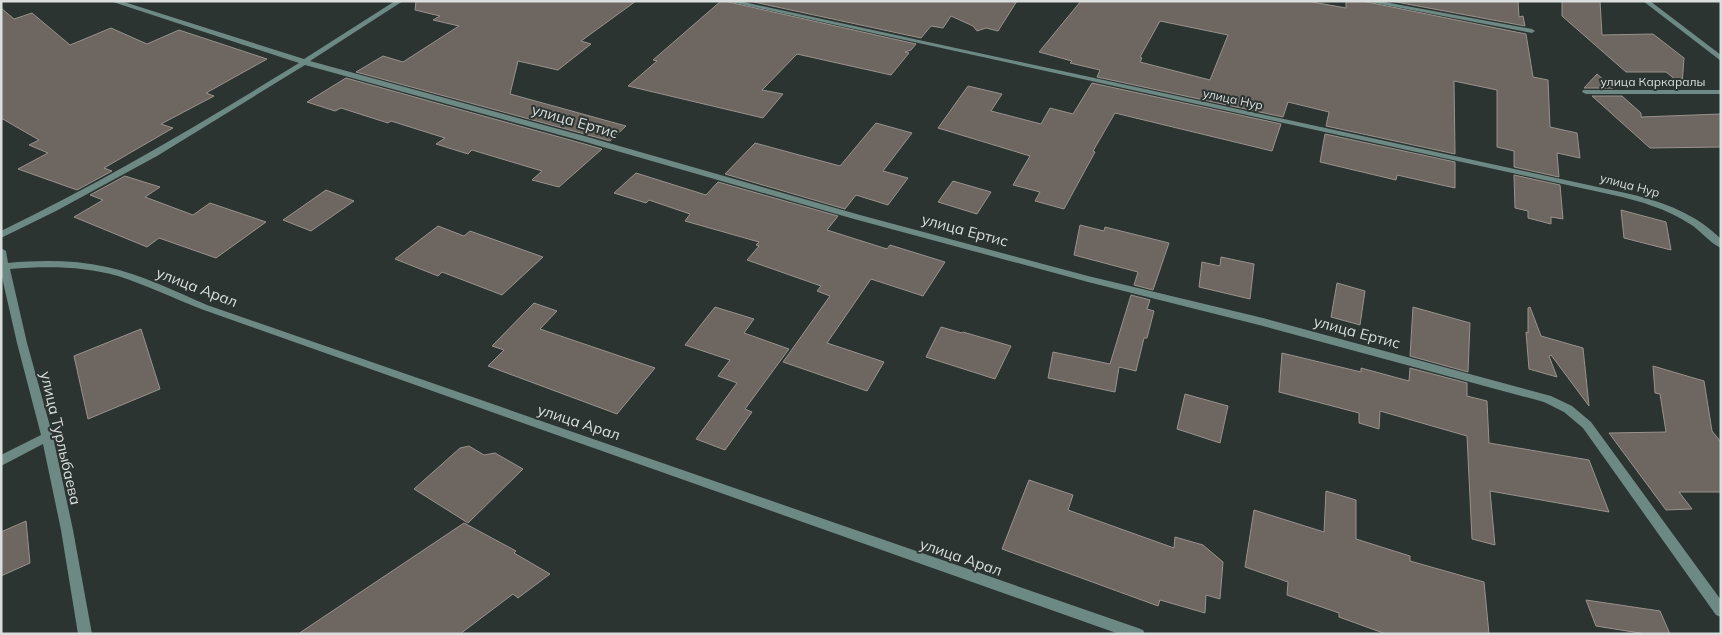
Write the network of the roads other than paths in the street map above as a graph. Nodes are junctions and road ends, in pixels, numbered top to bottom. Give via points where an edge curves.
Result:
1 (113, 1) edge
2 (400, 1) edge
3 (729, 1) edge
4 (1367, 1) edge
5 (1646, 1) edge
6 (1532, 31) dead end
7 (1721, 59) edge
8 (304, 62) junction
9 (1586, 92) dead end
10 (1721, 92) edge
11 (1, 235) edge
12 (1721, 245) edge
13 (1, 252) edge
14 (6, 266) junction
15 (47, 437) junction
16 (1, 461) edge
17 (1721, 610) edge
18 (85, 634) edge
19 (1138, 634) edge

1 - 8 street, улица Ертис
2 - 8 street
3 - 12 street, улица Нур via 1614,192 1649,201 1686,216
4 - 6 street
5 - 7 street
8 - 11 street via 116,176
8 - 17 street, улица Ертис via 876,222 1547,399 1568,409 1587,425
9 - 10 street, улица Каркаралы
13 - 14 street, улица Турлыбаева
14 - 15 street, улица Турлыбаева
14 - 19 street, улица Арал via 33,264 92,268 120,274 204,307
15 - 16 street
15 - 18 street, улица Турлыбаева

